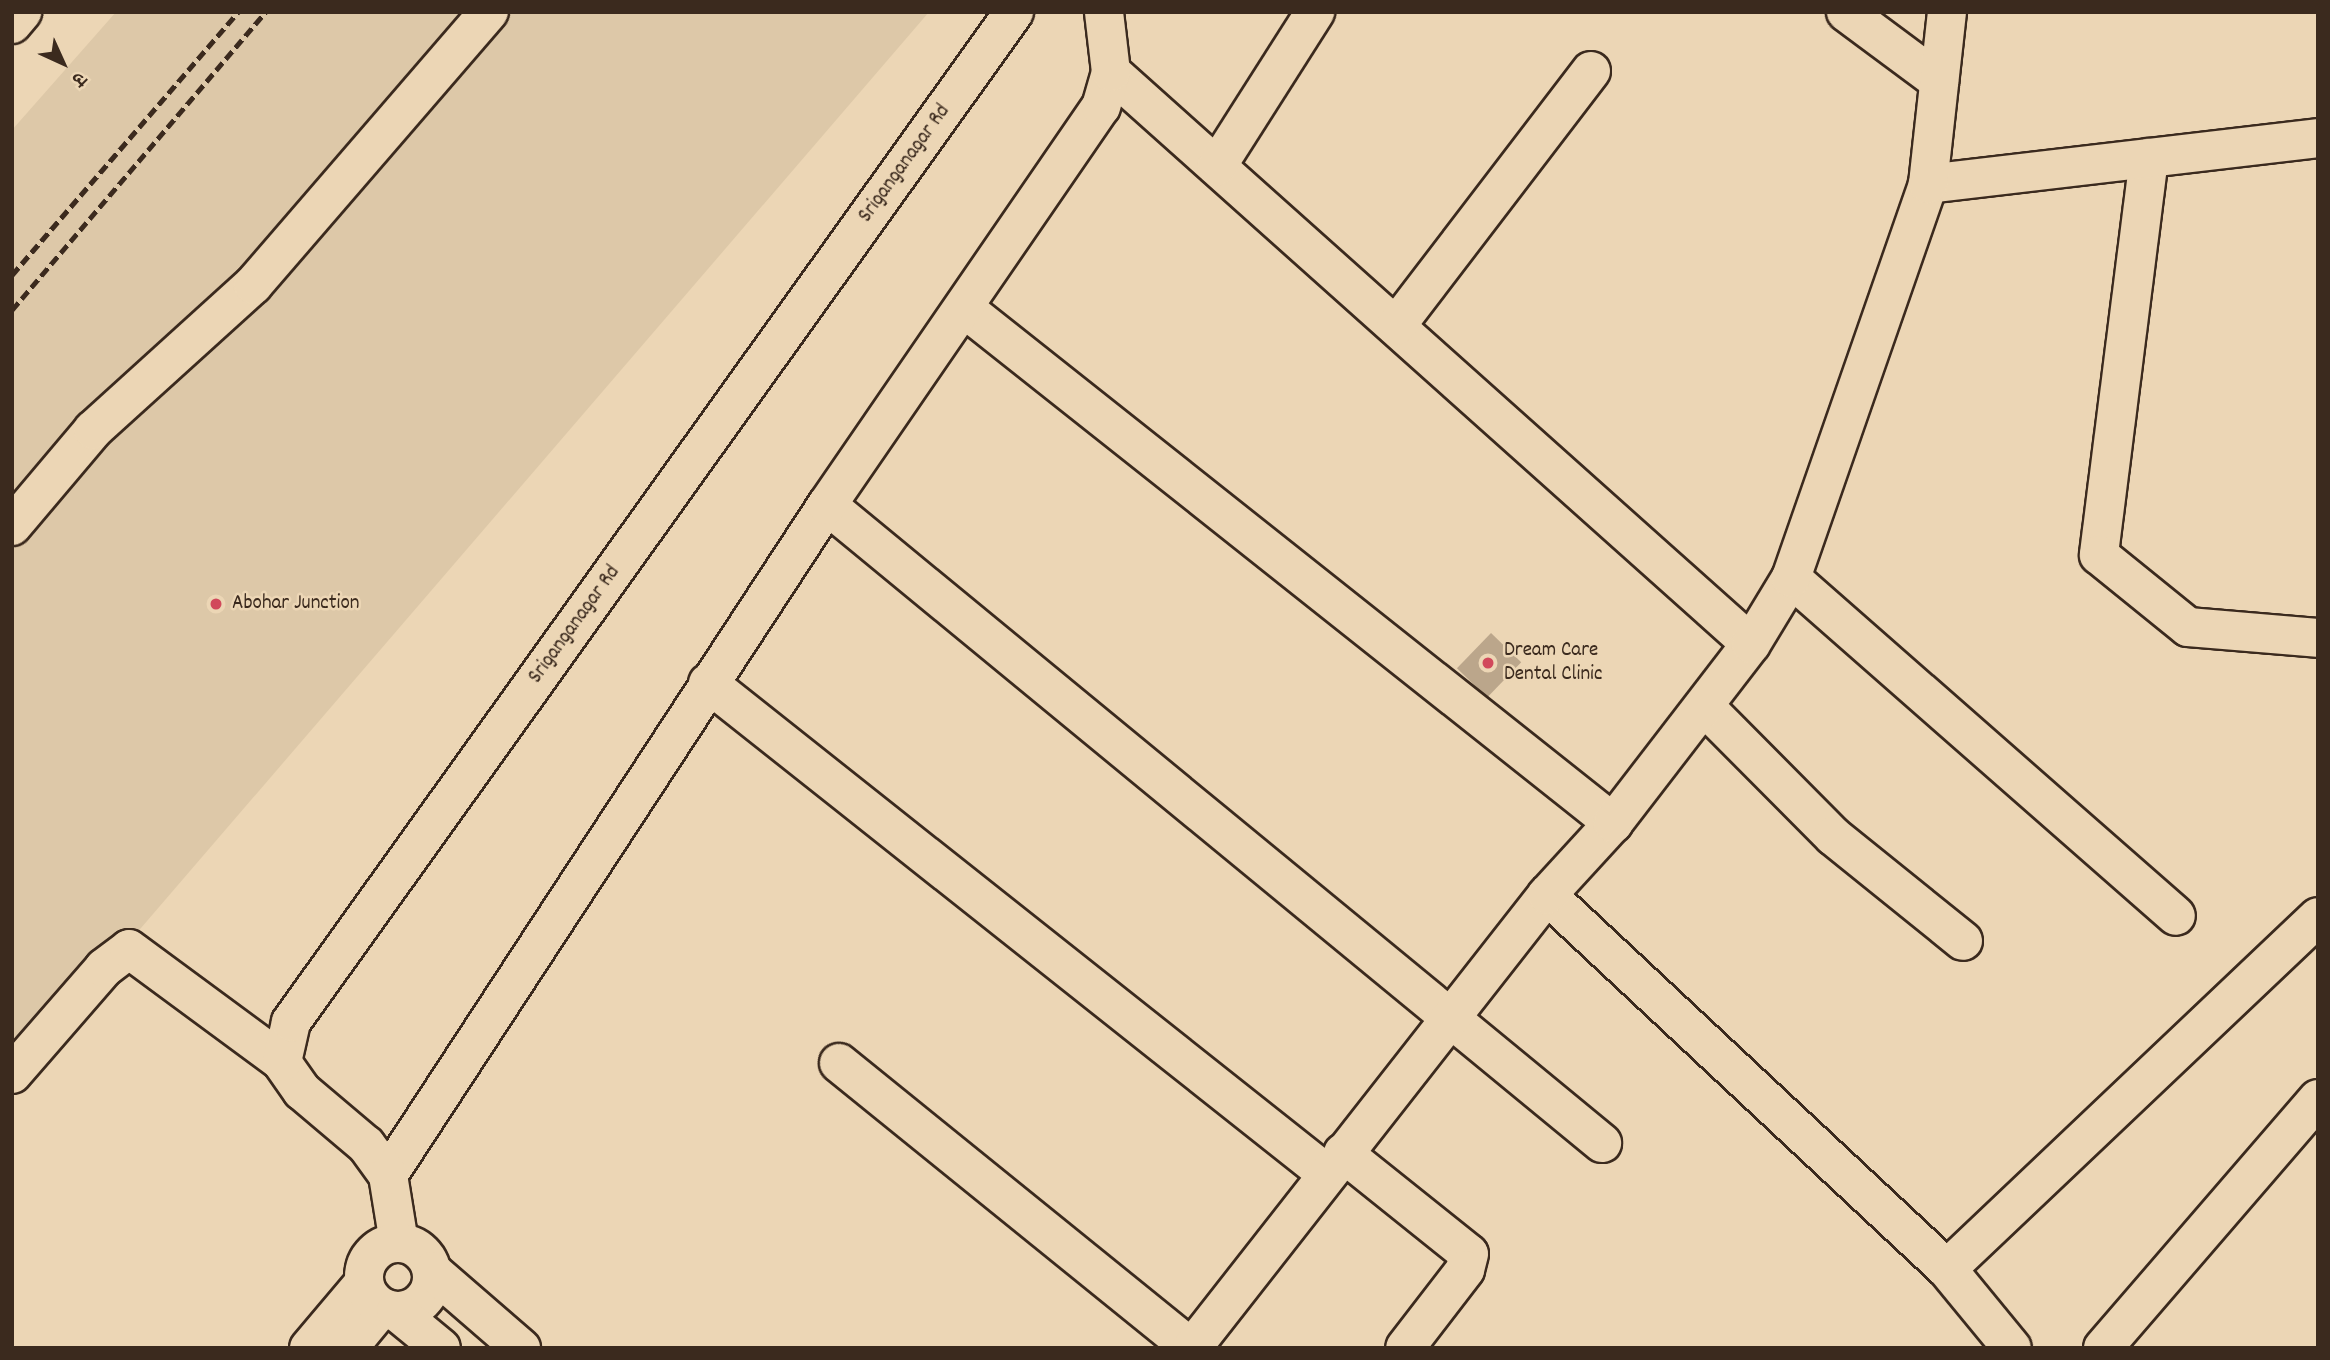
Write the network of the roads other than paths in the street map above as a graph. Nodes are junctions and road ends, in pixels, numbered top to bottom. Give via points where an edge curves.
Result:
1 (22, 12) edge
2 (489, 12) edge
3 (1014, 12) edge
4 (1104, 12) edge
5 (1315, 12) edge
6 (1846, 12) edge
7 (1947, 12) edge
8 (12, 24) edge
9 (1591, 71) dead end
10 (1111, 72) junction
11 (1939, 81) junction
12 (2318, 138) edge
13 (2149, 158) junction
14 (1217, 166) junction
15 (1928, 184) junction
16 (964, 308) junction
17 (1396, 326) junction
18 (827, 505) junction
19 (12, 526) edge
20 (1791, 578) junction
21 (2318, 638) edge
22 (1751, 644) junction
23 (708, 684) junction
24 (1704, 706) junction
25 (1613, 823) junction
26 (1547, 895) junction
27 (2176, 916) dead end
28 (2318, 917) edge
29 (1963, 941) dead end
30 (1454, 1015) junction
31 (282, 1062) junction
32 (839, 1063) dead end
33 (12, 1074) edge
34 (2318, 1099) edge
35 (1602, 1143) dead end
36 (1335, 1164) junction
37 (388, 1175) junction
38 (399, 1243) junction
39 (1947, 1269) junction
40 (432, 1271) junction
41 (381, 1300) junction
42 (309, 1348) edge
43 (348, 1348) edge
44 (441, 1348) edge
45 (521, 1348) edge
46 (1191, 1348) edge
47 (1405, 1348) edge
48 (2012, 1348) edge
49 (2103, 1348) edge

1 - 8 street
2 - 19 street via 253,285 93,430
3 - 31 street, Sriganganagar Rd via 291,1022
4 - 10 street
5 - 14 street
6 - 11 street
7 - 11 street
9 - 17 street
10 - 14 street
10 - 16 street via 1101,107
11 - 15 street
12 - 13 street
13 - 15 street
13 - 21 street via 2099,555 2188,627
14 - 17 street
15 - 20 street
16 - 18 street
16 - 25 street
17 - 22 street
18 - 23 street
18 - 30 street
20 - 22 street
20 - 27 street
22 - 24 street
23 - 36 street
23 - 37 street
24 - 25 street
24 - 29 street via 1841,843
25 - 26 street
26 - 30 street
26 - 39 street
28 - 39 street
30 - 35 street
30 - 36 street
31 - 33 street via 142,953 117,956
31 - 37 street via 302,1091 366,1145
32 - 46 street
34 - 49 street
36 - 46 street
36 - 47 street via 1469,1254 1465,1270
37 - 38 street
38 - 40 street via 420,1252
38 - 41 street via 373,1255
39 - 48 street
40 - 41 street via 424,1299
40 - 45 street
41 - 42 street
41 - 43 street
41 - 44 street

